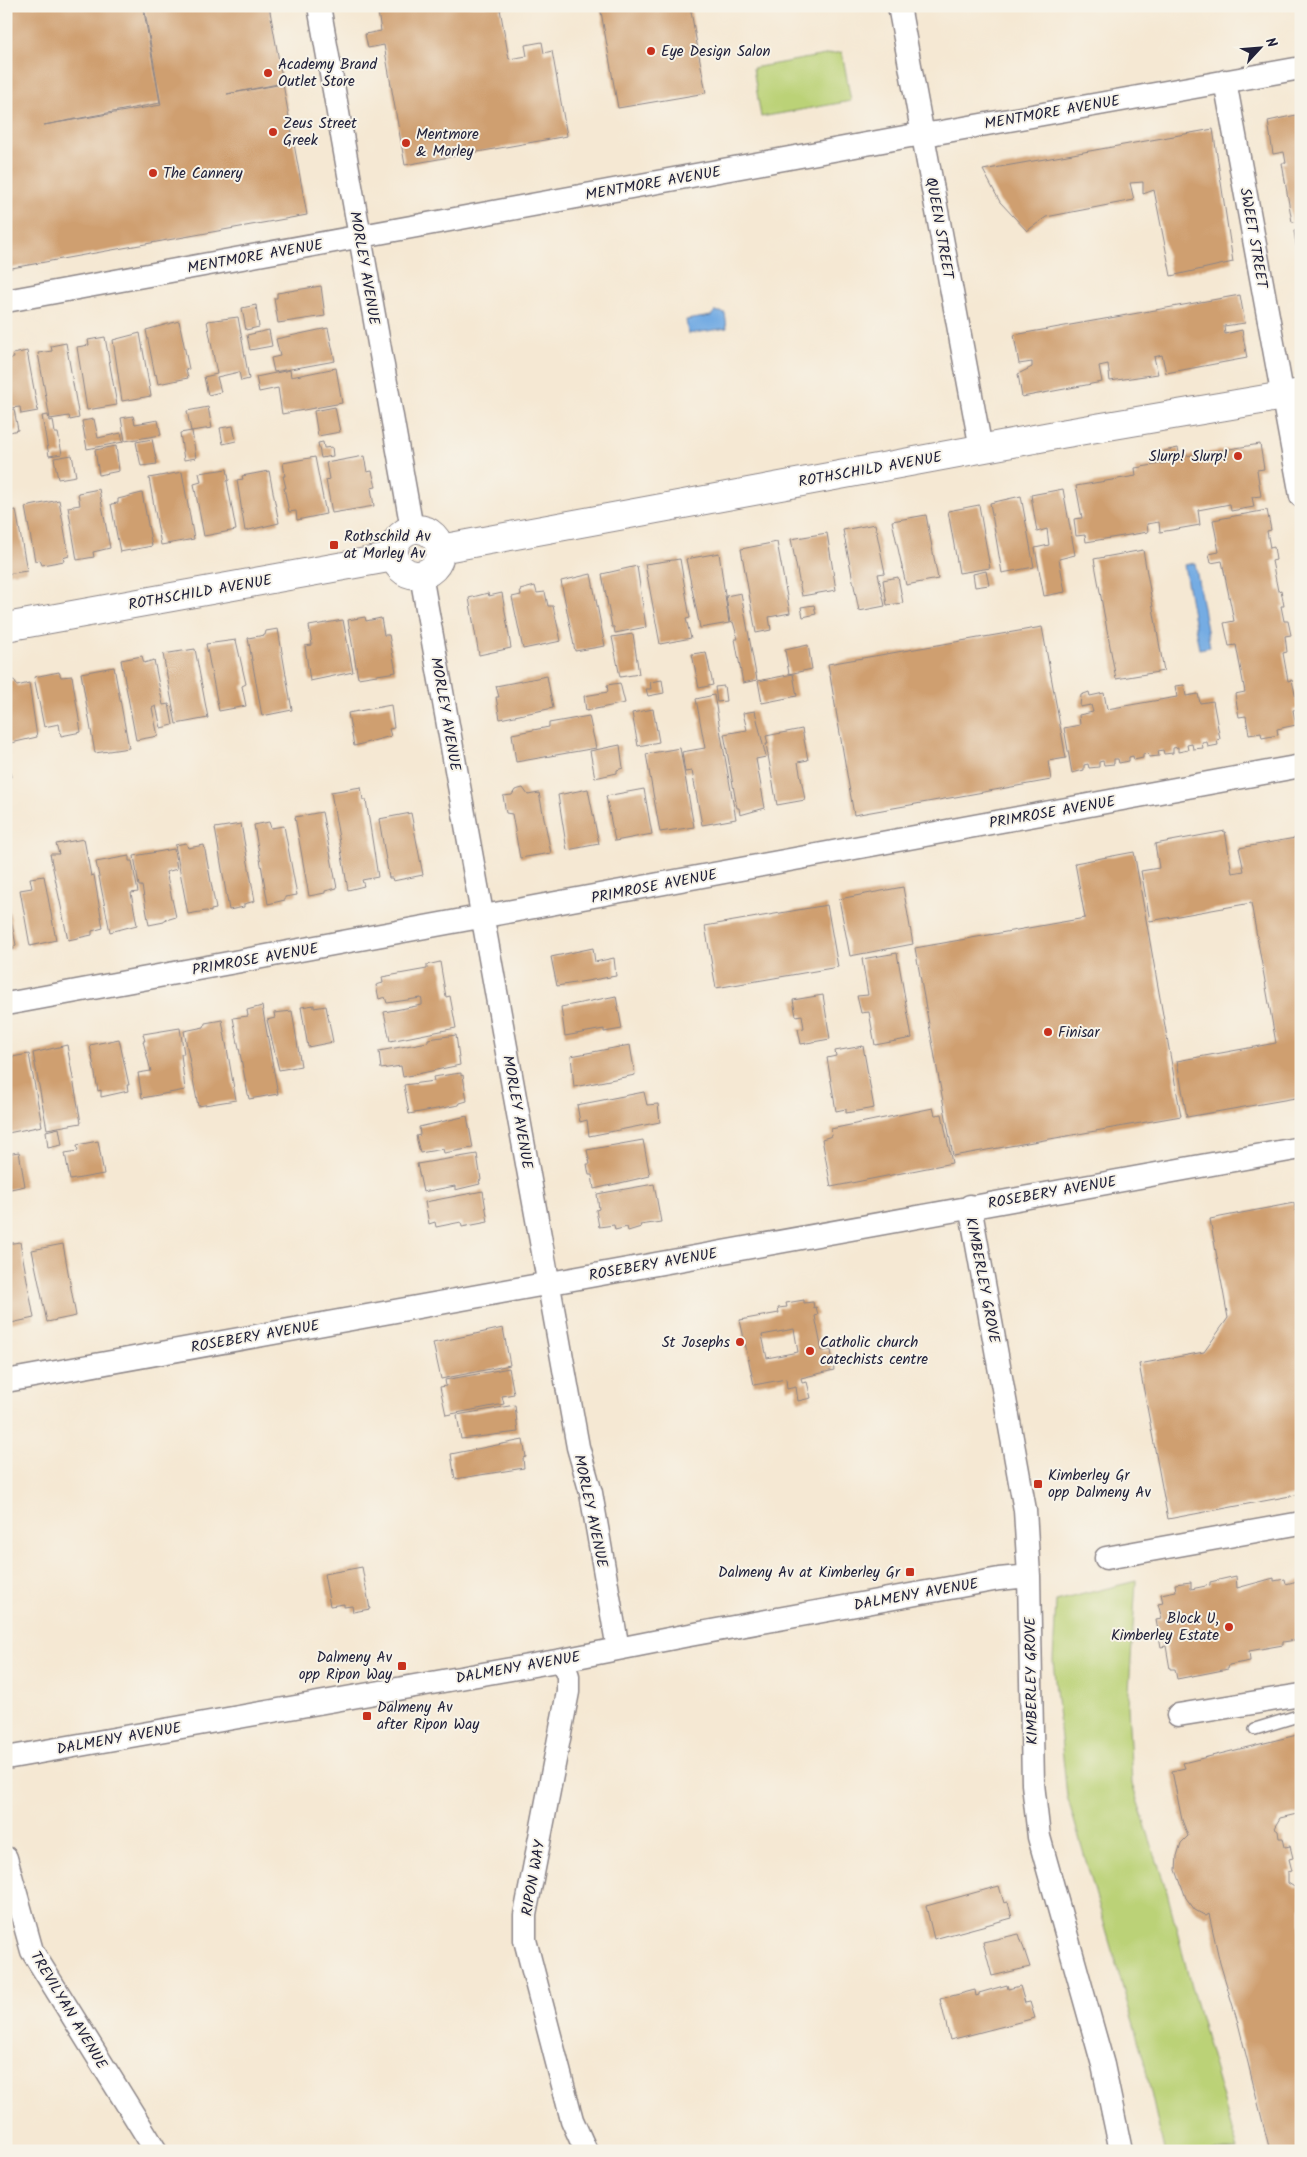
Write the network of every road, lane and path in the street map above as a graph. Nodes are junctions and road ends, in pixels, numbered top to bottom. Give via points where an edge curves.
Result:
1 (318, 6) edge
2 (899, 6) edge
3 (1301, 68) edge
4 (1225, 81) junction
5 (923, 135) junction
6 (360, 237) junction
7 (6, 301) edge
8 (1292, 395) edge
9 (981, 449) junction
10 (1301, 496) edge
11 (412, 529) junction
12 (440, 549) junction
13 (394, 557) junction
14 (421, 575) junction
15 (6, 627) edge
16 (1301, 766) edge
17 (483, 918) junction
18 (6, 1004) edge
19 (1301, 1148) edge
20 (970, 1206) junction
21 (548, 1283) junction
22 (6, 1381) edge
23 (1301, 1523) edge
24 (1106, 1558) dead end
25 (1029, 1576) junction
26 (618, 1649) junction
27 (562, 1660) junction
28 (1301, 1695) edge
29 (1178, 1715) dead end
30 (1301, 1715) edge
31 (1255, 1729) dead end
32 (6, 1758) edge
33 (6, 1858) edge
34 (156, 2151) edge
35 (586, 2151) edge
36 (1121, 2151) edge

1 - 6 street, MORLEY AVENUE
2 - 5 street, QUEEN STREET
3 - 4 street, MENTMORE AVENUE
4 - 5 street, MENTMORE AVENUE
4 - 8 street, SWEET STREET
5 - 6 street, MENTMORE AVENUE
5 - 9 street, QUEEN STREET
6 - 7 street, MENTMORE AVENUE
6 - 11 street, MORLEY AVENUE
8 - 9 street, ROTHSCHILD AVENUE
8 - 10 street, SWEET STREET
9 - 12 street, ROTHSCHILD AVENUE
11 - 12 street via 427,531
11 - 13 street via 397,539
12 - 14 street via 435,566
13 - 14 street via 407,573
13 - 15 street, ROTHSCHILD AVENUE
14 - 17 street, MORLEY AVENUE
16 - 17 street, PRIMROSE AVENUE
17 - 18 street, PRIMROSE AVENUE
17 - 21 street, MORLEY AVENUE
19 - 20 street, ROSEBERY AVENUE
20 - 21 street, ROSEBERY AVENUE
20 - 25 street, KIMBERLEY GROVE via 1025,1510
21 - 22 street, ROSEBERY AVENUE
21 - 26 street, MORLEY AVENUE via 578,1447 591,1493
23 - 24 street
25 - 26 street, DALMENY AVENUE via 980,1582
25 - 36 street, KIMBERLEY GROVE via 1033,1784 1039,1837 1103,2065
26 - 27 street, DALMENY AVENUE
27 - 32 street, DALMENY AVENUE
27 - 35 street, RIPON WAY via 568,1676 568,1692 525,1915 525,1940 572,2120
28 - 29 street
30 - 31 lane
33 - 34 street, TREVILYAN AVENUE via 32,1951

